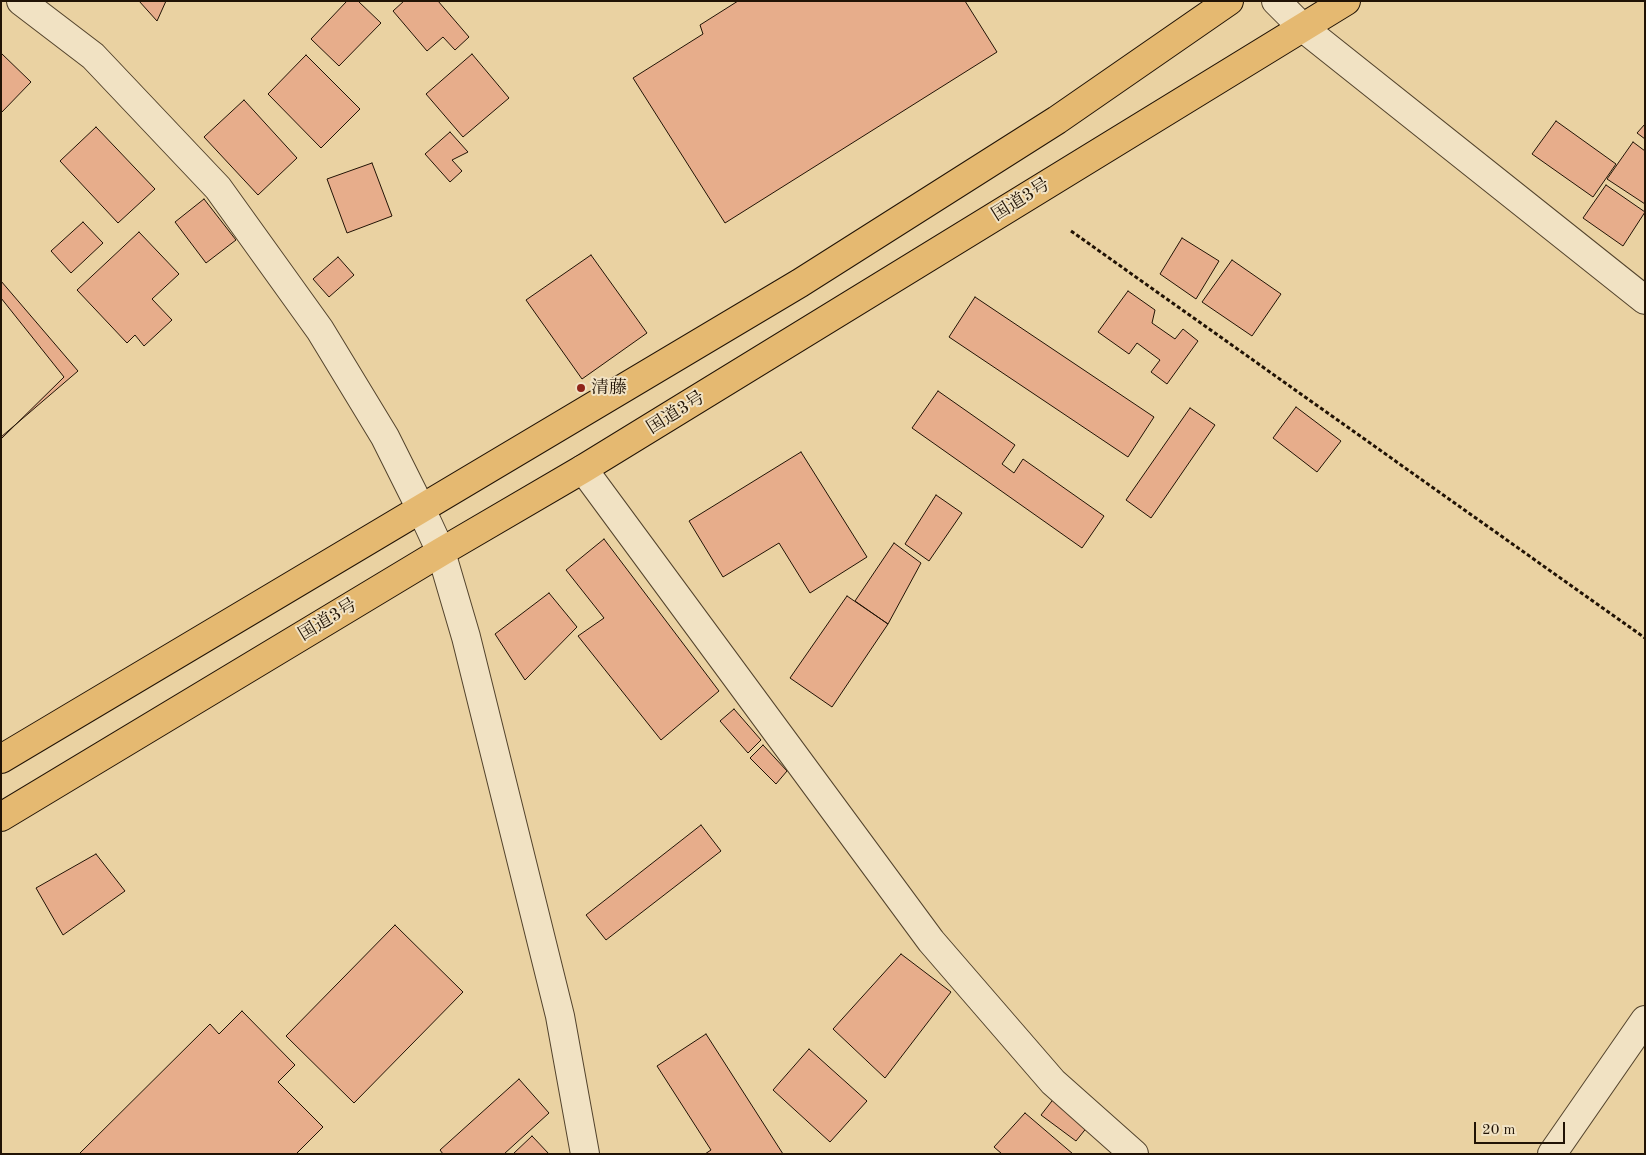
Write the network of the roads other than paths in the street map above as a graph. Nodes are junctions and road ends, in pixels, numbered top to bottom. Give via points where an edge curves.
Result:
1 (21, 1) edge
2 (1229, 1) edge
3 (1276, 1) edge
4 (1346, 1) edge
5 (1302, 27) junction
6 (1645, 300) edge
7 (584, 469) junction
8 (421, 509) junction
9 (441, 552) junction
10 (1, 760) edge
11 (1, 817) edge
12 (1645, 1020) edge
13 (584, 1154) edge
14 (1134, 1154) edge
15 (1552, 1154) edge

1 - 8 street via 93,56 218,188 320,330 385,437
2 - 8 highway via 1057,120 800,283
3 - 5 street
4 - 5 highway, 国道3号
5 - 6 street
5 - 7 highway, 国道3号
7 - 9 highway, 国道3号
7 - 14 street via 931,941 1053,1082
8 - 9 street
8 - 10 highway
9 - 11 highway, 国道3号
9 - 13 street via 466,637 560,1016
12 - 15 street

